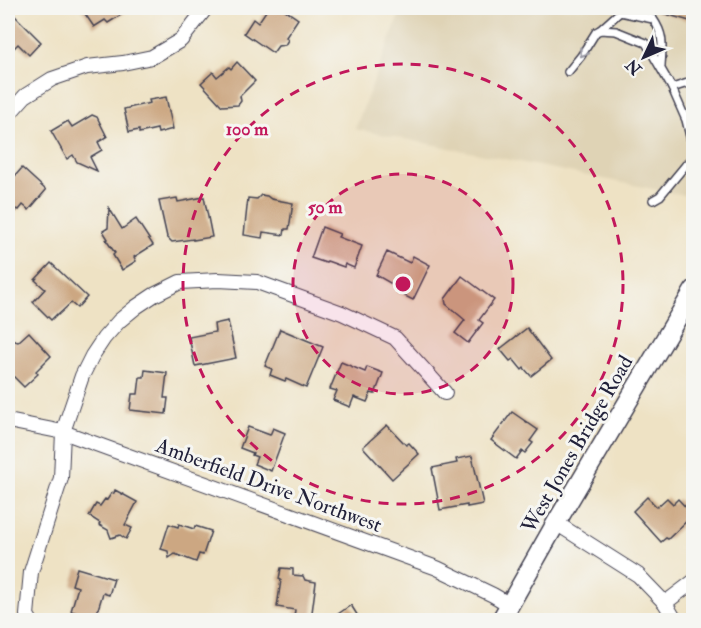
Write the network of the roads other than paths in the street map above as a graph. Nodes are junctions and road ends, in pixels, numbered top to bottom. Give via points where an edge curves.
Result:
1 (206, 8) edge
2 (600, 30) junction
3 (661, 66) junction
4 (568, 72) dead end
5 (693, 81) edge
6 (672, 88) junction
7 (8, 115) edge
8 (693, 116) edge
9 (686, 120) junction
10 (693, 154) edge
11 (653, 200) dead end
12 (693, 290) edge
13 (445, 393) dead end
14 (8, 421) edge
15 (63, 432) junction
16 (556, 523) junction
17 (693, 581) edge
18 (665, 603) junction
19 (506, 613) edge
20 (30, 621) edge
21 (675, 621) edge

1 - 7 street via 181,40 152,57 87,67 51,79 25,96
2 - 3 lane via 616,31 646,43
2 - 3 lane via 620,12 653,19 663,41
2 -> 4 lane
3 - 6 lane
5 - 6 lane
6 - 9 lane
8 - 9 lane
9 - 10 lane
10 - 11 lane
12 - 16 street, West Jones Bridge Road
13 - 15 street via 394,338 342,313 257,282 180,282 135,307 104,338 82,376
14 - 15 street, Amberfield Drive Northwest
15 - 19 street, Amberfield Drive Northwest via 437,568 492,595
15 - 20 street via 61,478 31,572 27,615
16 - 18 street via 638,575
16 - 19 street, West Jones Bridge Road
17 - 18 street
18 - 21 street

